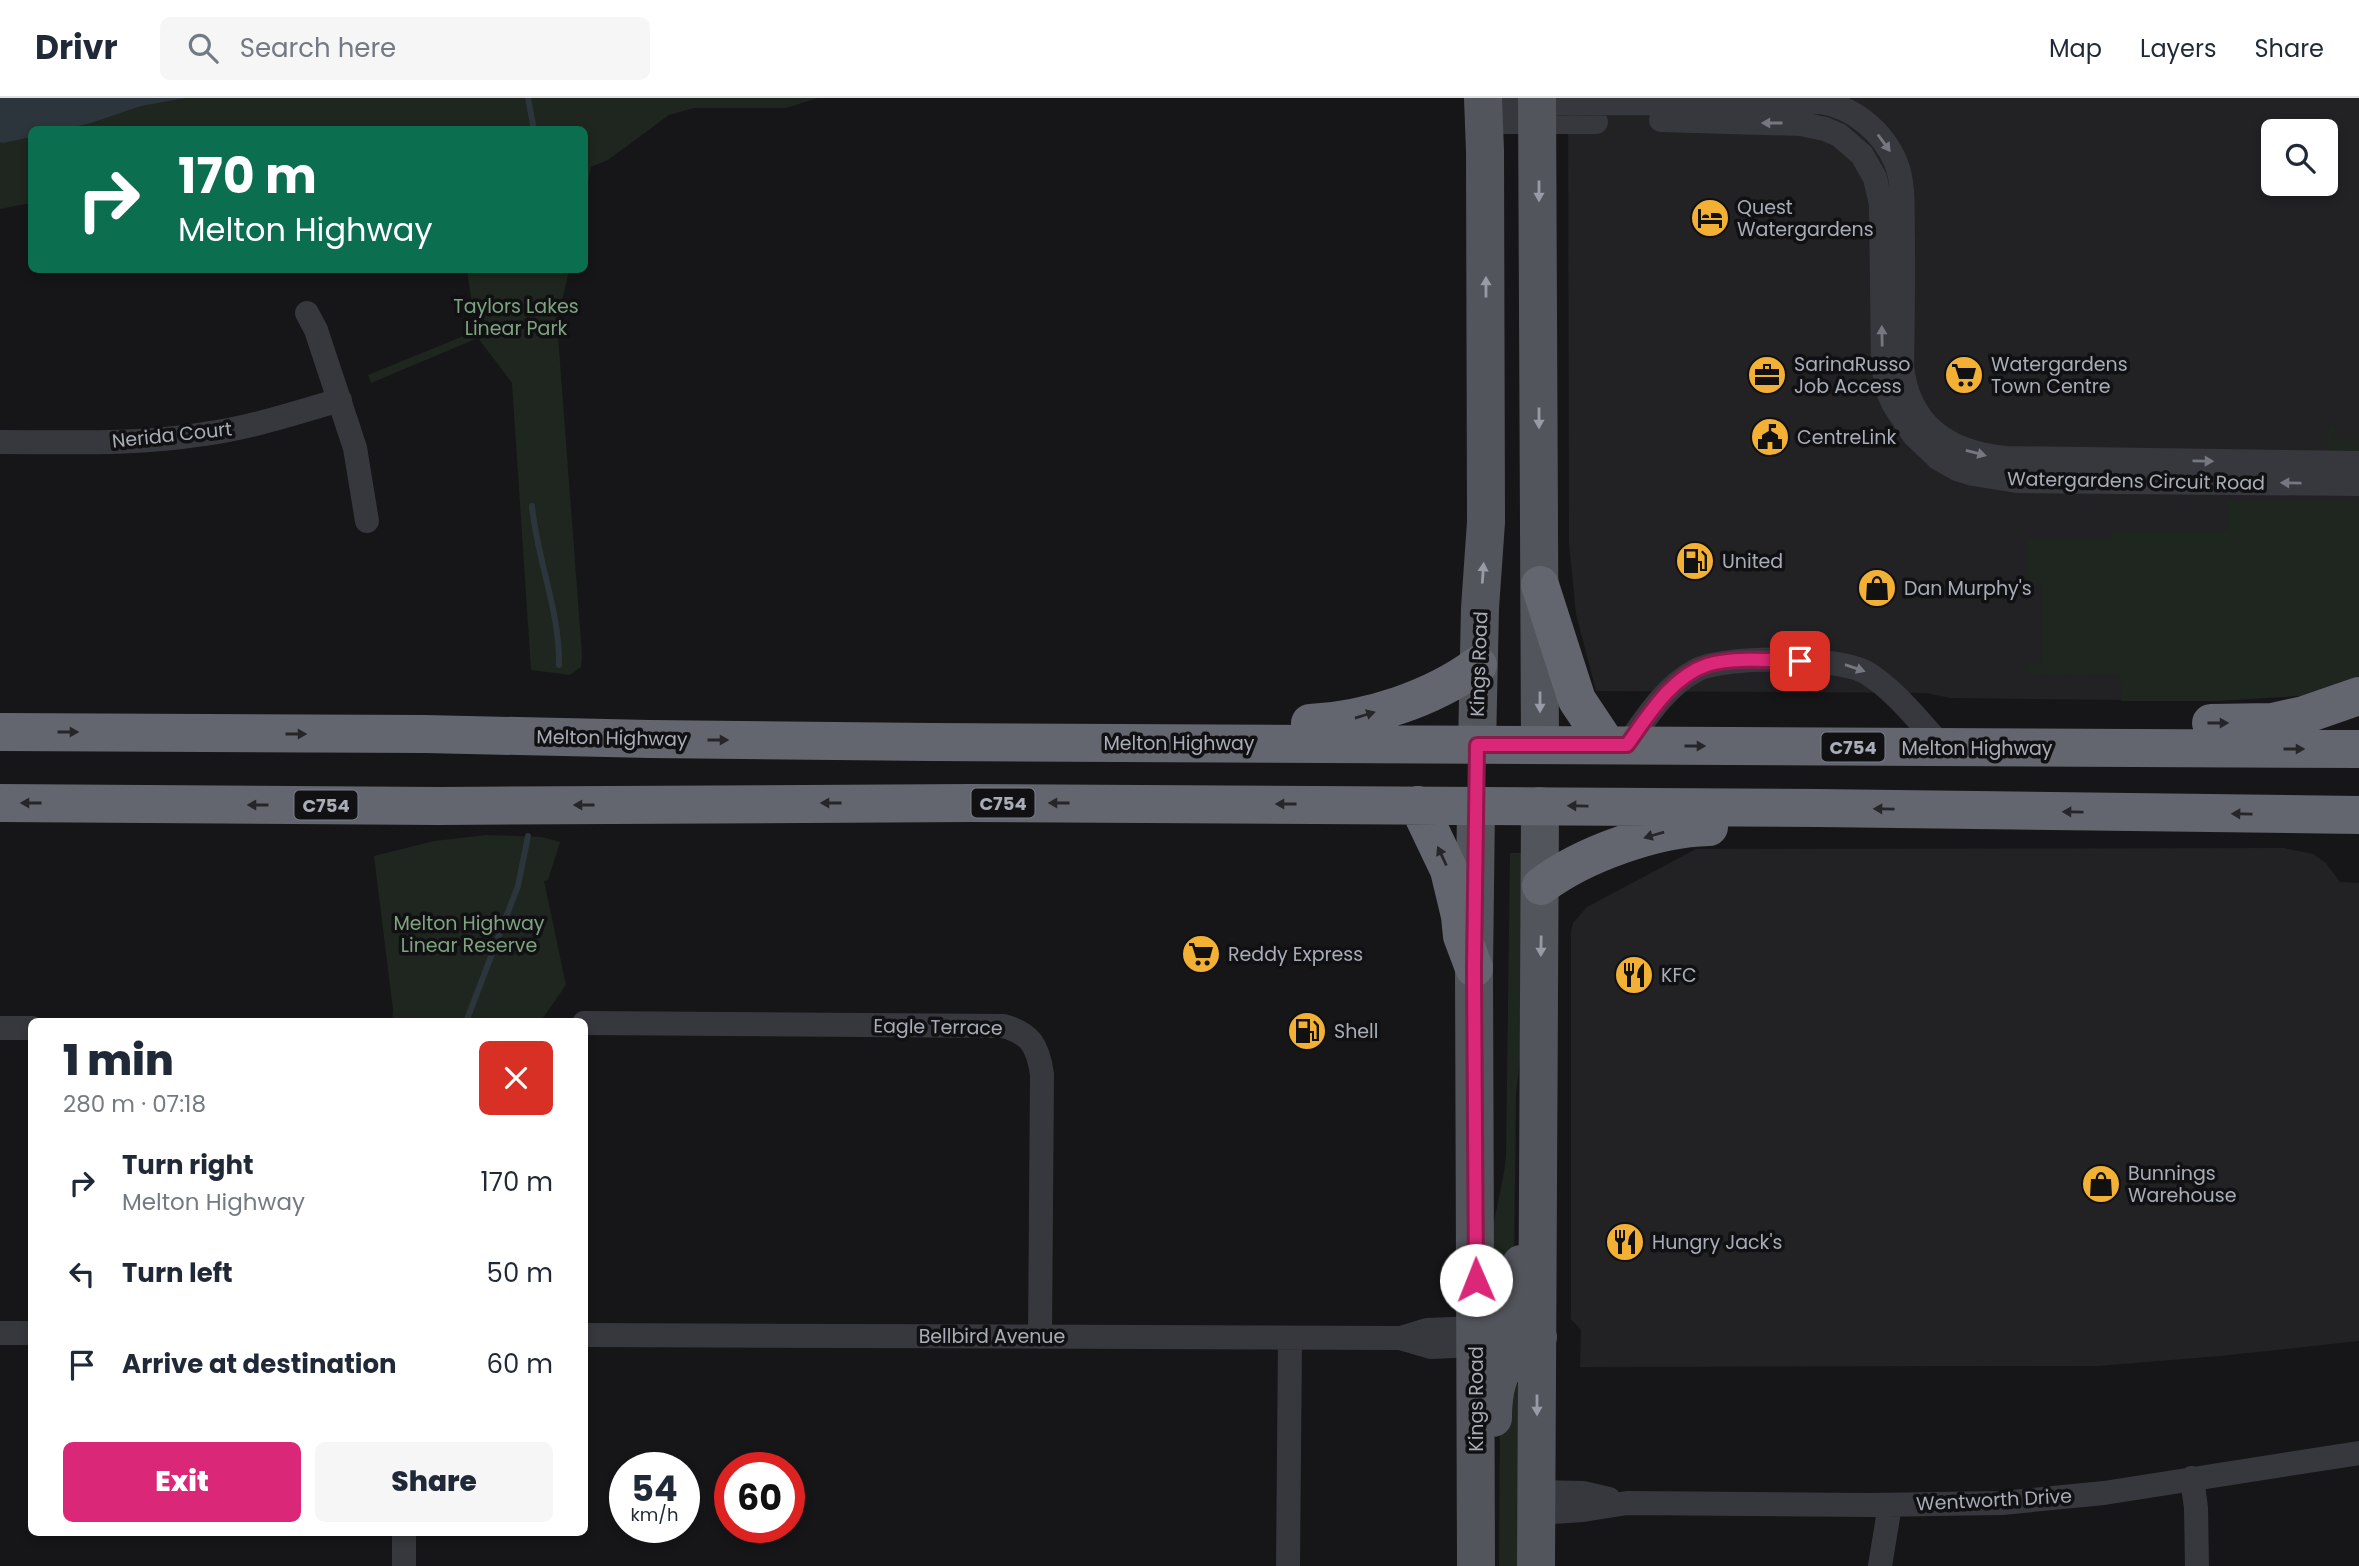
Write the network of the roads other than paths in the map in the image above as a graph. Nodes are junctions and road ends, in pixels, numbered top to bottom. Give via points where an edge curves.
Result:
1 (1831, 101) edge
2 (1857, 106) edge
3 (1484, 108) edge
4 (1538, 108) edge
5 (1839, 135) junction
6 (307, 313) dead end
7 (340, 400) junction
8 (0, 442) edge
9 (2359, 463) edge
10 (2359, 484) edge
11 (367, 522) dead end
12 (1540, 585) junction
13 (1478, 665) junction
14 (2359, 696) edge
15 (0, 732) edge
16 (931, 742) junction
17 (1477, 745) junction
18 (1540, 745) junction
19 (1617, 745) junction
20 (1943, 747) junction
21 (2079, 748) junction
22 (2359, 749) edge
23 (0, 803) edge
24 (1418, 805) junction
25 (1476, 806) junction
26 (1540, 806) junction
27 (1818, 808) junction
28 (2359, 815) edge
29 (1541, 886) junction
30 (1474, 968) junction
31 (588, 1023) edge
32 (0, 1028) edge
33 (28, 1028) edge
34 (1538, 1087) junction
35 (0, 1333) edge
36 (28, 1333) edge
37 (588, 1335) edge
38 (1040, 1336) junction
39 (1477, 1337) junction
40 (1538, 1337) junction
41 (1290, 1338) junction
42 (2359, 1453) edge
43 (2183, 1480) junction
44 (1536, 1503) junction
45 (1880, 1505) junction
46 (404, 1536) edge
47 (2196, 1554) edge
48 (404, 1566) edge
49 (1288, 1566) edge
50 (1476, 1566) edge
51 (1491, 1566) edge
52 (1536, 1566) edge
53 (1880, 1566) edge

1 - 2 street, Watergardens Circuit Road
1 - 4 street
1 - 5 street
2 - 5 street
2 -> 9 street, Watergardens Circuit Road via 1897,164 1902,205 1903,378 1917,413 1946,442 1972,453 2006,458
3 - 4 street
13 -> 3 main road, Kings Road via 1486,522
5 -> 4 street via 1801,124
4 -> 12 main road
10 -> 5 street, Watergardens Circuit Road via 2017,481 1973,474 1938,458 1913,434 1889,394 1883,366 1879,190 1862,155
6 - 7 street
7 - 8 street, Nerida Court via 253,424 168,439
7 - 11 street via 355,448
12 -> 18 main road
12 - 19 highway via 1577,700
16 -> 13 highway via 1105,722 1310,723 1350,719 1449,684
13 - 17 main road, Kings Road
21 -> 14 highway via 2169,726 2289,718
15 -> 16 highway, Melton Highway / C754
16 - 17 highway, Melton Highway / C754
17 - 18 highway, Melton Highway / C754
17 - 25 highway, Kings Road
18 - 19 highway, Melton Highway / C754
18 - 26 highway
19 -> 20 highway, Melton Highway / C754
19 -> 20 street via 1694,671 1721,662 1781,660 1838,663 1866,671
20 - 21 highway, Melton Highway / C754
21 -> 22 highway, Melton Highway / C754
24 -> 23 highway, C754
24 - 25 highway, C754
30 -> 24 highway via 1462,936 1449,870
25 - 26 highway, C754
25 - 30 main road, Kings Road
27 -> 26 highway, C754
26 - 29 main road
28 -> 27 highway, C754
27 -> 29 highway via 1722,827 1662,833 1579,863
29 -> 34 main road
30 - 39 main road, Kings Road
31 - 38 street, Eagle Terrace via 1003,1026 1018,1030 1034,1046 1042,1074
32 - 33 street
34 - 39 main road via 1521,1123 1522,1251 1516,1301 1499,1334
34 - 40 main road
35 - 36 street
37 - 38 street, Bellbird Avenue
38 - 41 street, Bellbird Avenue
39 - 41 street, Bellbird Avenue via 1431,1348 1400,1338
39 - 50 main road, Kings Road
40 -> 44 main road
40 - 51 main road via 1510,1358 1495,1386
41 - 49 street
42 - 43 street, Wentworth Drive
43 - 45 street, Wentworth Drive via 2001,1503
43 - 47 street via 2182,1511
44 - 45 street, Wentworth Drive via 1583,1493 1626,1503
44 - 52 main road
45 - 53 street
46 - 48 street

